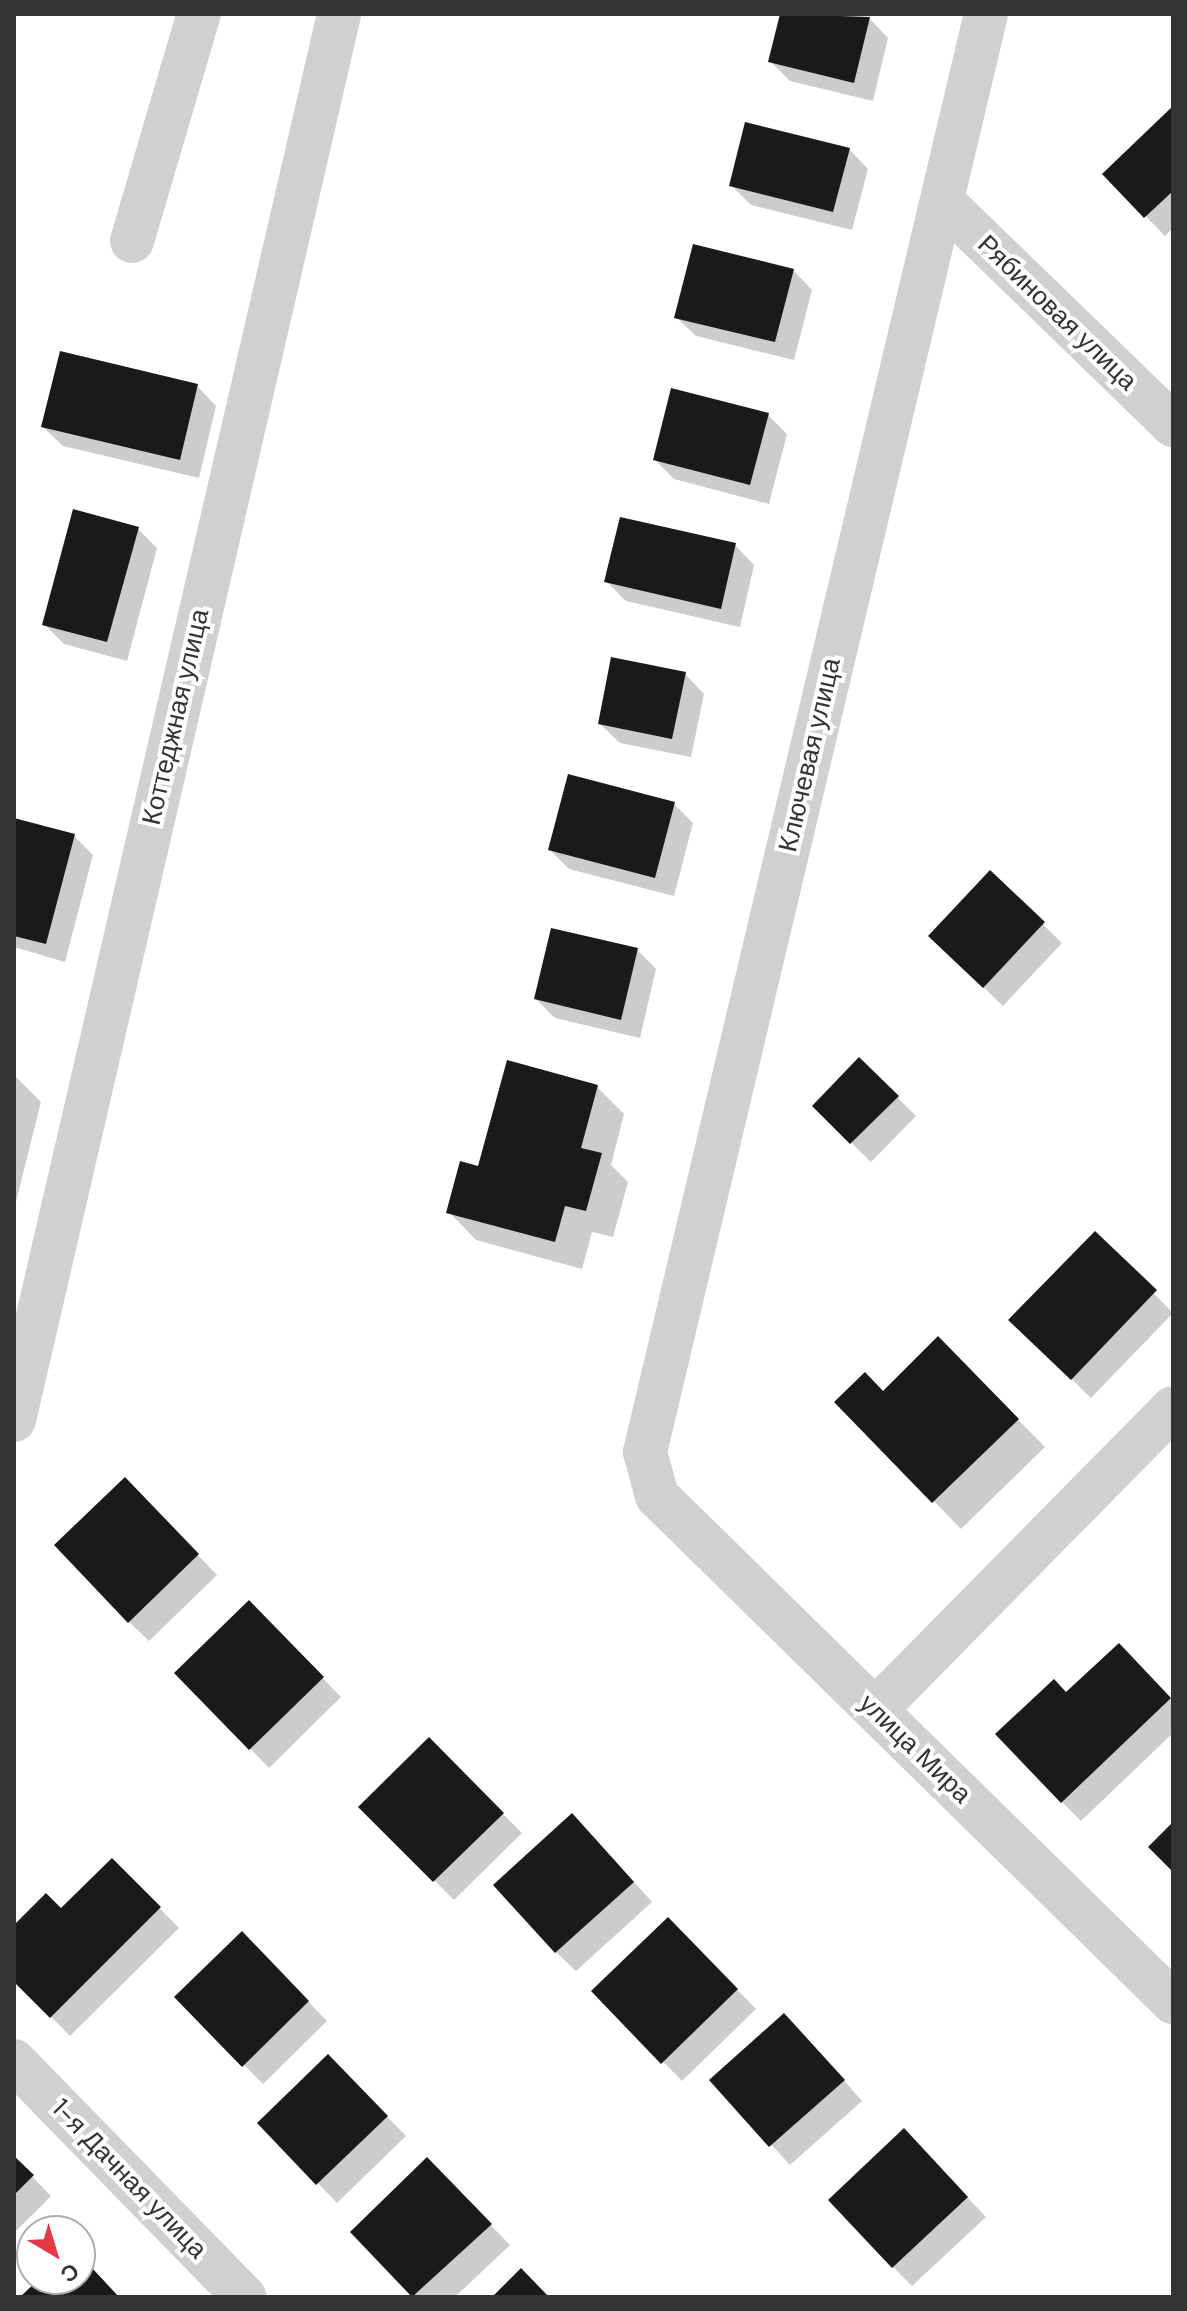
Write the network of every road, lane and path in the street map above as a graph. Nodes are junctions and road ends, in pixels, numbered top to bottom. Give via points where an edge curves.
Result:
1 (199, 14) edge
2 (339, 14) edge
3 (986, 14) edge
4 (942, 201) junction
5 (132, 241) dead end
6 (1173, 425) edge
7 (1173, 1408) edge
8 (14, 1420) edge
9 (657, 1496) joint
10 (875, 1710) junction
11 (1173, 2002) edge
12 (14, 2061) edge
13 (244, 2297) edge

1 - 5 street
2 - 8 street, Коттеджная улица
3 - 4 street, Ключевая улица
4 - 6 street, Рябиновая улица
4 - 9 street, Ключевая улица via 645,1452
7 - 10 street
9 - 10 street, улица Мира
10 - 11 street, улица Мира
12 - 13 street, 1-я Дачная улица

